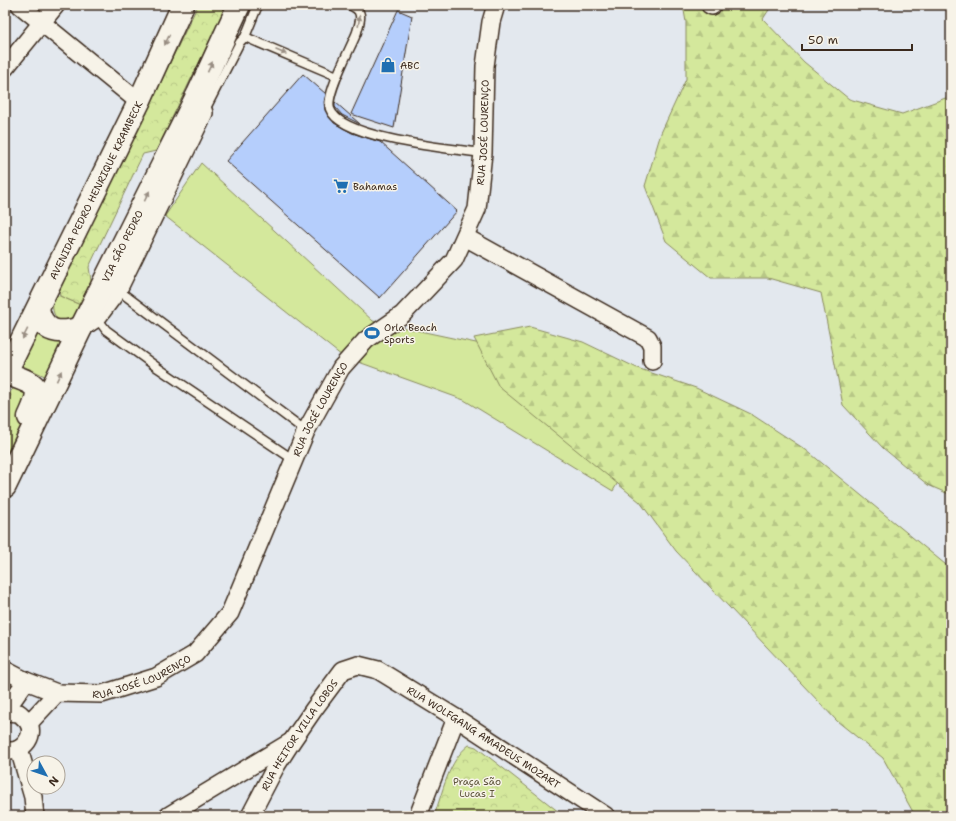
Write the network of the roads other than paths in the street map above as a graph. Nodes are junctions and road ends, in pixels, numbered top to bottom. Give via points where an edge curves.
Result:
1 (20, 5) edge
2 (56, 5) edge
3 (183, 5) edge
4 (239, 5) edge
5 (258, 5) edge
6 (349, 5) edge
7 (496, 5) edge
8 (42, 23) junction
9 (245, 37) junction
10 (5, 68) edge
11 (338, 76) junction
12 (139, 102) junction
13 (201, 103) junction
14 (483, 153) junction
15 (465, 237) junction
16 (118, 290) junction
17 (38, 309) junction
18 (89, 323) junction
19 (652, 361) dead end
20 (5, 373) edge
21 (306, 431) junction
22 (294, 460) junction
23 (5, 468) edge
24 (5, 486) edge
25 (358, 665) joint
26 (5, 670) edge
27 (26, 681) junction
28 (57, 693) junction
29 (5, 711) edge
30 (456, 718) junction
31 (29, 723) junction
32 (292, 741) junction
33 (10, 752) edge
34 (588, 810) edge
35 (35, 816) edge
36 (168, 816) edge
37 (250, 816) edge
38 (418, 816) edge
39 (606, 816) edge

1 - 8 street
2 - 8 street
3 -> 12 main road, AVENIDA PEDRO HENRIQUE KRAMBECK
13 -> 4 main road, VIA SÃO PEDRO
5 - 9 lane
11 -> 6 lane via 360,22 360,14 356,8
7 - 14 street, RUA JOSÉ LOURENÇO via 485,66
8 - 10 street
8 - 12 street
9 -> 11 lane
9 - 13 lane
11 - 14 lane via 331,93 329,108 335,117 347,126 396,140
12 - 17 main road, AVENIDA PEDRO HENRIQUE KRAMBECK
13 - 16 street
18 -> 13 main road, VIA SÃO PEDRO
14 - 15 street, RUA JOSÉ LOURENÇO via 477,209
15 - 19 street via 648,338 652,346
15 - 21 street, RUA JOSÉ LOURENÇO via 454,260 402,315 366,340 341,368
16 - 18 street
16 - 21 lane
17 - 18 main road via 43,323 58,332 67,332
17 -> 20 main road, AVENIDA PEDRO HENRIQUE KRAMBECK
18 - 22 lane via 106,330
24 -> 18 main road, VIA SÃO PEDRO
20 - 23 main road via 34,384 37,401
21 - 22 street, RUA JOSÉ LOURENÇO
22 - 28 street, RUA JOSÉ LOURENÇO via 230,613 196,654 156,677 102,694
25 - 30 street, RUA WOLFGANG AMADEUS MOZART via 378,670
25 - 32 street, RUA HEITOR VILLA LOBOS via 343,670
26 - 27 street, RUA JOSÉ LOURENÇO
27 - 28 street, RUA JOSÉ LOURENÇO
27 - 29 street
28 - 31 street
29 - 31 street via 19,713
30 - 34 street, RUA WOLFGANG AMADEUS MOZART
30 - 38 street
31 - 33 street via 27,743
32 - 36 street
32 - 37 street, RUA HEITOR VILLA LOBOS
33 - 35 street via 33,797
34 - 39 street, RUA WOLFGANG AMADEUS MOZART

